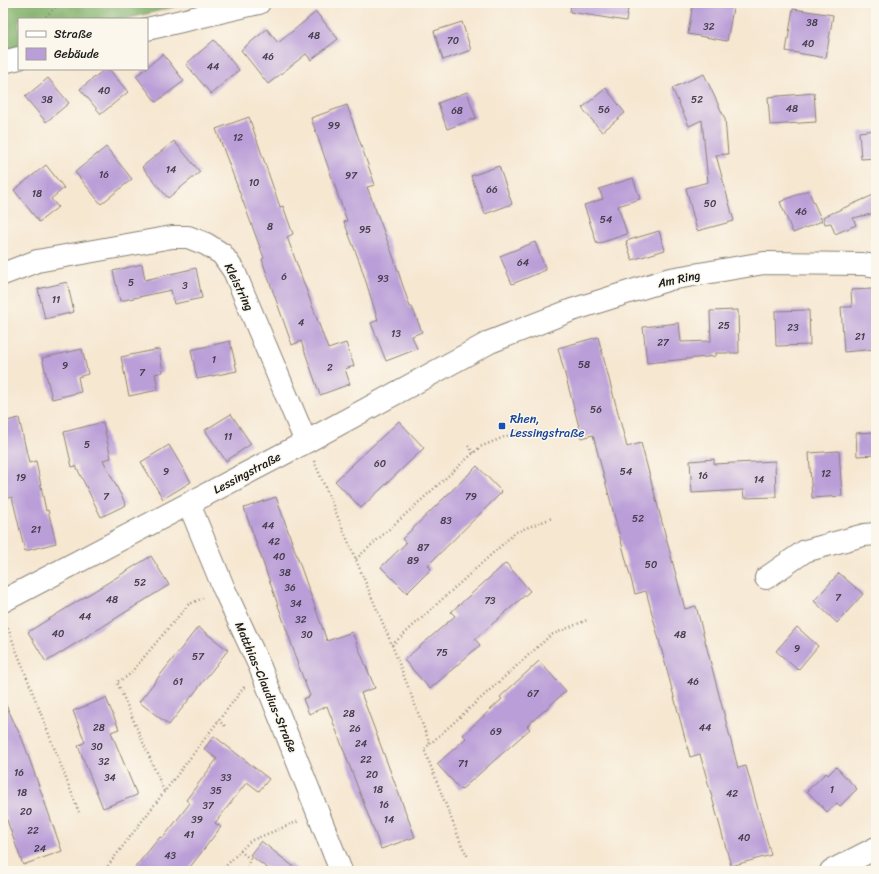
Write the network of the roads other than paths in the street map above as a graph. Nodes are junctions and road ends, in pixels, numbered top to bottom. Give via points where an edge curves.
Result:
1 (259, 3) edge
2 (148, 29) edge
3 (18, 58) edge
4 (3, 62) edge
5 (876, 266) edge
6 (3, 274) edge
7 (490, 342) joint
8 (306, 442) junction
9 (188, 504) junction
10 (876, 534) edge
11 (766, 578) dead end
12 (3, 601) edge
13 (876, 848) edge
14 (341, 871) edge
15 (831, 871) edge

1 - 2 street
3 - 4 street
5 - 7 street, Am Ring via 764,263 670,279 572,310
6 - 8 street, Kleistring via 37,261 172,237 188,237 206,244 222,254 234,271
7 - 8 street, Lessingstraße
8 - 9 street, Lessingstraße
9 - 12 street, Lessingstraße
9 - 14 street, Matthias-Claudius-Straße via 260,667
10 - 11 street via 805,551
13 - 15 street

